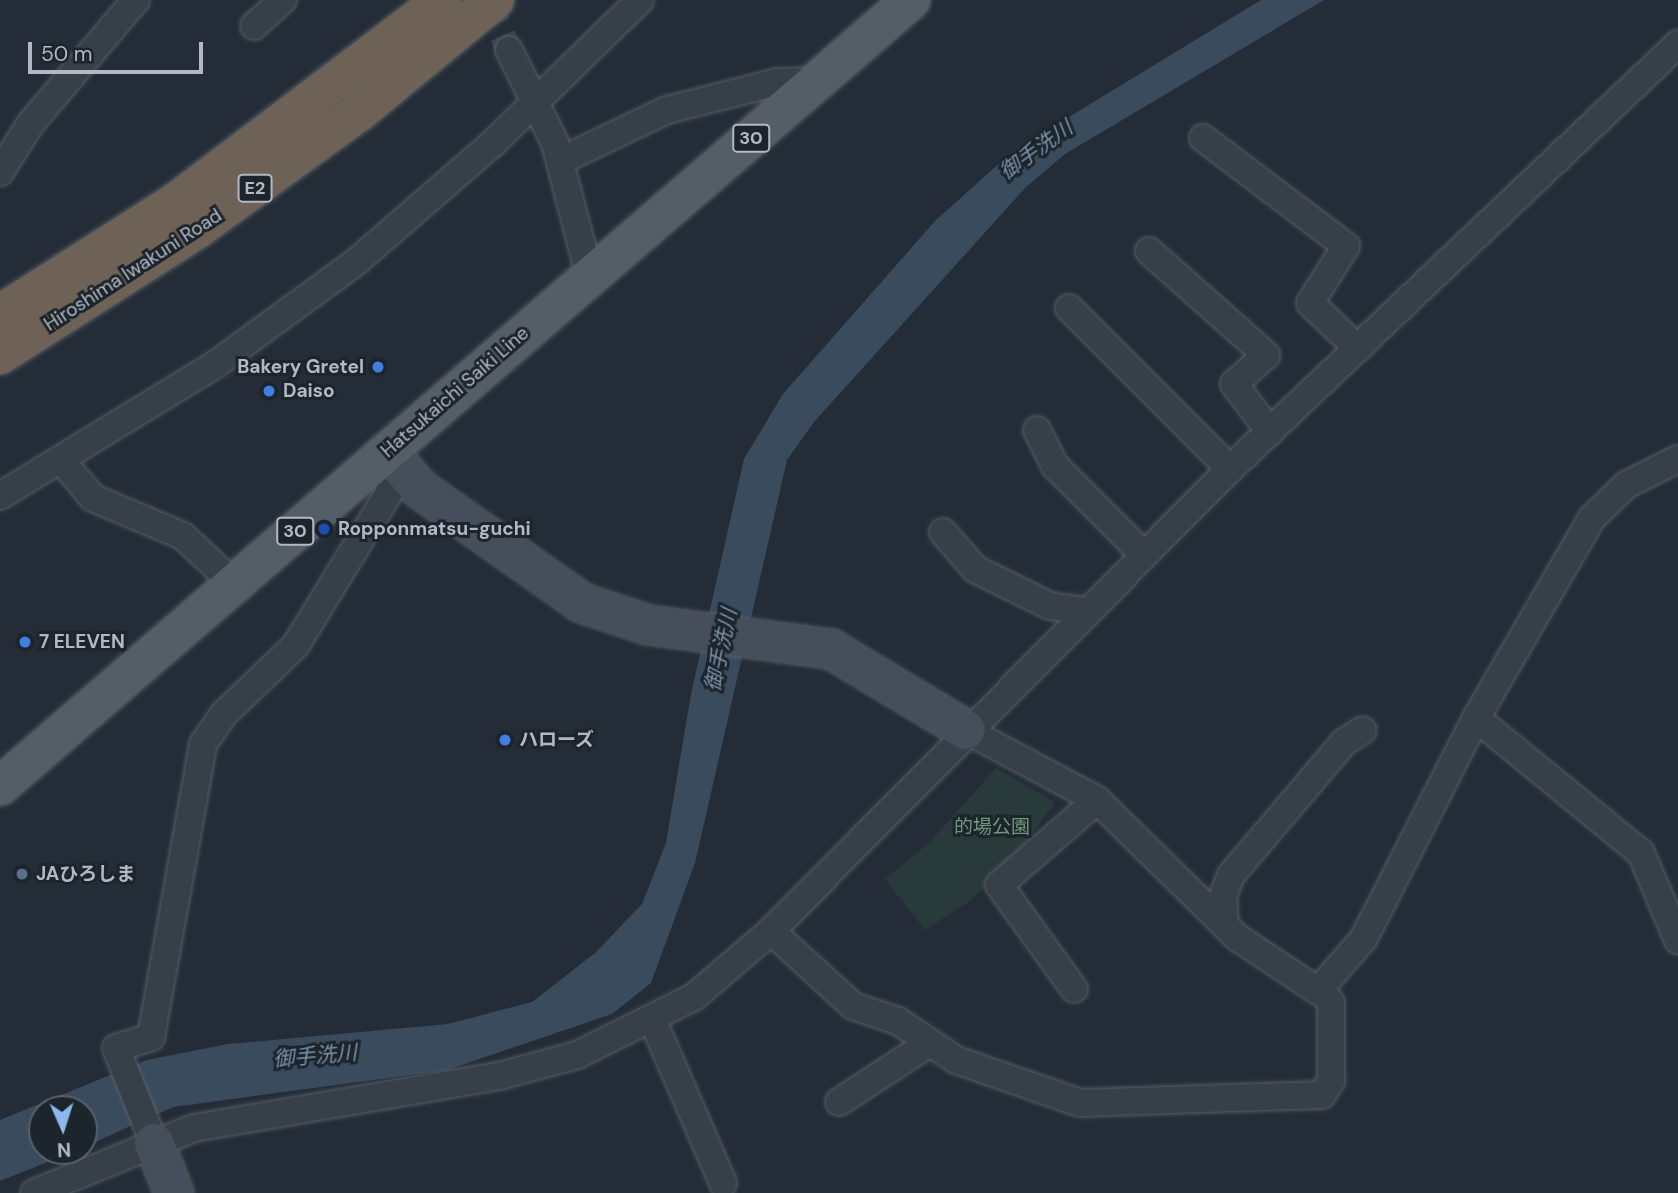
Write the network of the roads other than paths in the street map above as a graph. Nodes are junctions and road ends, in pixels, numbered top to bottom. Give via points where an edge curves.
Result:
1 (136, 0) edge
2 (283, 0) edge
3 (442, 0) edge
4 (495, 0) edge
5 (640, 0) edge
6 (911, 0) edge
7 (254, 26) dead end
8 (1678, 44) edge
9 (509, 50) tunnel mouth
10 (817, 81) junction
11 (534, 101) junction
12 (1203, 138) dead end
13 (560, 161) junction
14 (0, 172) edge
15 (1149, 251) dead end
16 (590, 276) junction
17 (1069, 308) dead end
18 (0, 314) edge
19 (1358, 349) junction
20 (0, 355) edge
21 (1037, 430) dead end
22 (1270, 432) junction
23 (392, 458) junction
24 (1678, 459) edge
25 (62, 461) junction
26 (1230, 469) junction
27 (0, 496) edge
28 (943, 532) dead end
29 (1144, 555) junction
30 (233, 583) junction
31 (1086, 611) junction
32 (1476, 718) junction
33 (966, 730) junction
34 (1363, 730) dead end
35 (0, 786) edge
36 (1097, 800) junction
37 (1225, 925) junction
38 (771, 931) junction
39 (1678, 940) edge
40 (1074, 989) dead end
41 (1322, 990) junction
42 (652, 1019) junction
43 (928, 1044) junction
44 (839, 1102) dead end
45 (151, 1135) junction
46 (723, 1183) dead end
47 (34, 1193) edge
48 (174, 1193) edge

1 - 14 street via 31,123
2 - 7 street
3 - 18 highway, Hiroshima Iwakuni Road / E2 via 176,202
4 - 20 highway, Hiroshima Iwakuni Road / E2 via 278,172
5 - 11 street
6 - 10 main road, Hatsukaichi Saiki Line / 30
8 - 19 street
9 - 11 street
10 - 13 street via 778,82 667,110
10 - 16 main road, Hatsukaichi Saiki Line / 30
11 - 13 street
11 - 25 street via 357,261 216,364
12 - 19 street via 1346,246 1310,303
13 - 16 street
15 - 22 street via 1266,355 1234,384
16 - 23 main road, Hatsukaichi Saiki Line / 30
17 - 26 street
19 - 22 street
21 - 29 street via 1055,466
22 - 26 street
23 - 30 main road, Hatsukaichi Saiki Line / 30
23 - 33 street via 552,586 615,616 695,633 845,654
23 - 45 street via 381,507 296,645 223,715 203,744 151,1037 116,1048 119,1066
24 - 32 street via 1626,485 1592,518
25 - 27 street
25 - 30 street via 93,498 183,536
26 - 29 street
28 - 31 street via 975,569 1050,606
29 - 31 street
30 - 35 main road, Hatsukaichi Saiki Line / 30
31 - 33 street
32 - 39 street via 1641,853
32 - 41 street via 1364,938
33 - 36 street
33 - 38 street
34 - 37 street via 1344,742 1231,875 1223,896
36 - 37 street
36 - 40 street via 999,886
37 - 41 street
38 - 42 street via 694,997
38 - 43 street via 853,1006 898,1021
41 - 43 street via 1331,1003 1331,1081 1314,1098 1078,1103 956,1060
42 - 45 street via 577,1055 503,1075 338,1098
42 - 46 street
43 - 44 street
45 - 47 street
45 - 48 street

